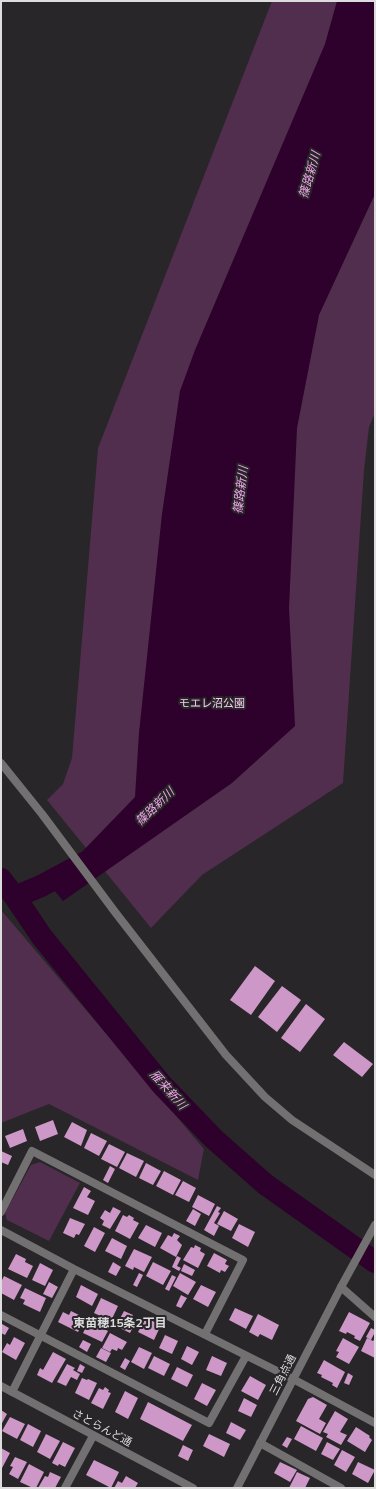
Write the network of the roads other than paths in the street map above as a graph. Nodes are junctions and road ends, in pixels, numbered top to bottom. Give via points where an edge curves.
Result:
1 (1, 763) edge
2 (375, 1175) edge
3 (1, 1212) edge
4 (375, 1225) edge
5 (1, 1230) edge
6 (74, 1269) junction
7 (341, 1287) junction
8 (1, 1315) edge
9 (375, 1317) edge
10 (205, 1334) junction
11 (40, 1336) junction
12 (246, 1356) junction
13 (293, 1379) junction
14 (1, 1386) edge
15 (12, 1392) junction
16 (375, 1424) edge
17 (93, 1436) junction
18 (260, 1443) junction
19 (64, 1488) edge
20 (193, 1488) edge
21 (237, 1488) edge
22 (341, 1488) edge

1 - 2 street via 226,1055 265,1097 292,1120
3 - 10 street via 32,1151 243,1260
4 - 7 street, 三角点通
5 - 6 street
6 - 10 street
6 - 11 street
7 - 9 street
7 - 13 street, 三角点通
8 - 11 street
10 - 12 street
11 - 12 street via 209,1423
11 - 15 street
12 - 13 street
13 - 16 street
13 - 18 street, 三角点通
14 - 15 street, さとらんど通
15 - 17 street, さとらんど通
17 - 19 street
17 - 20 street, さとらんど通
18 - 21 street, 三角点通
18 - 22 street

